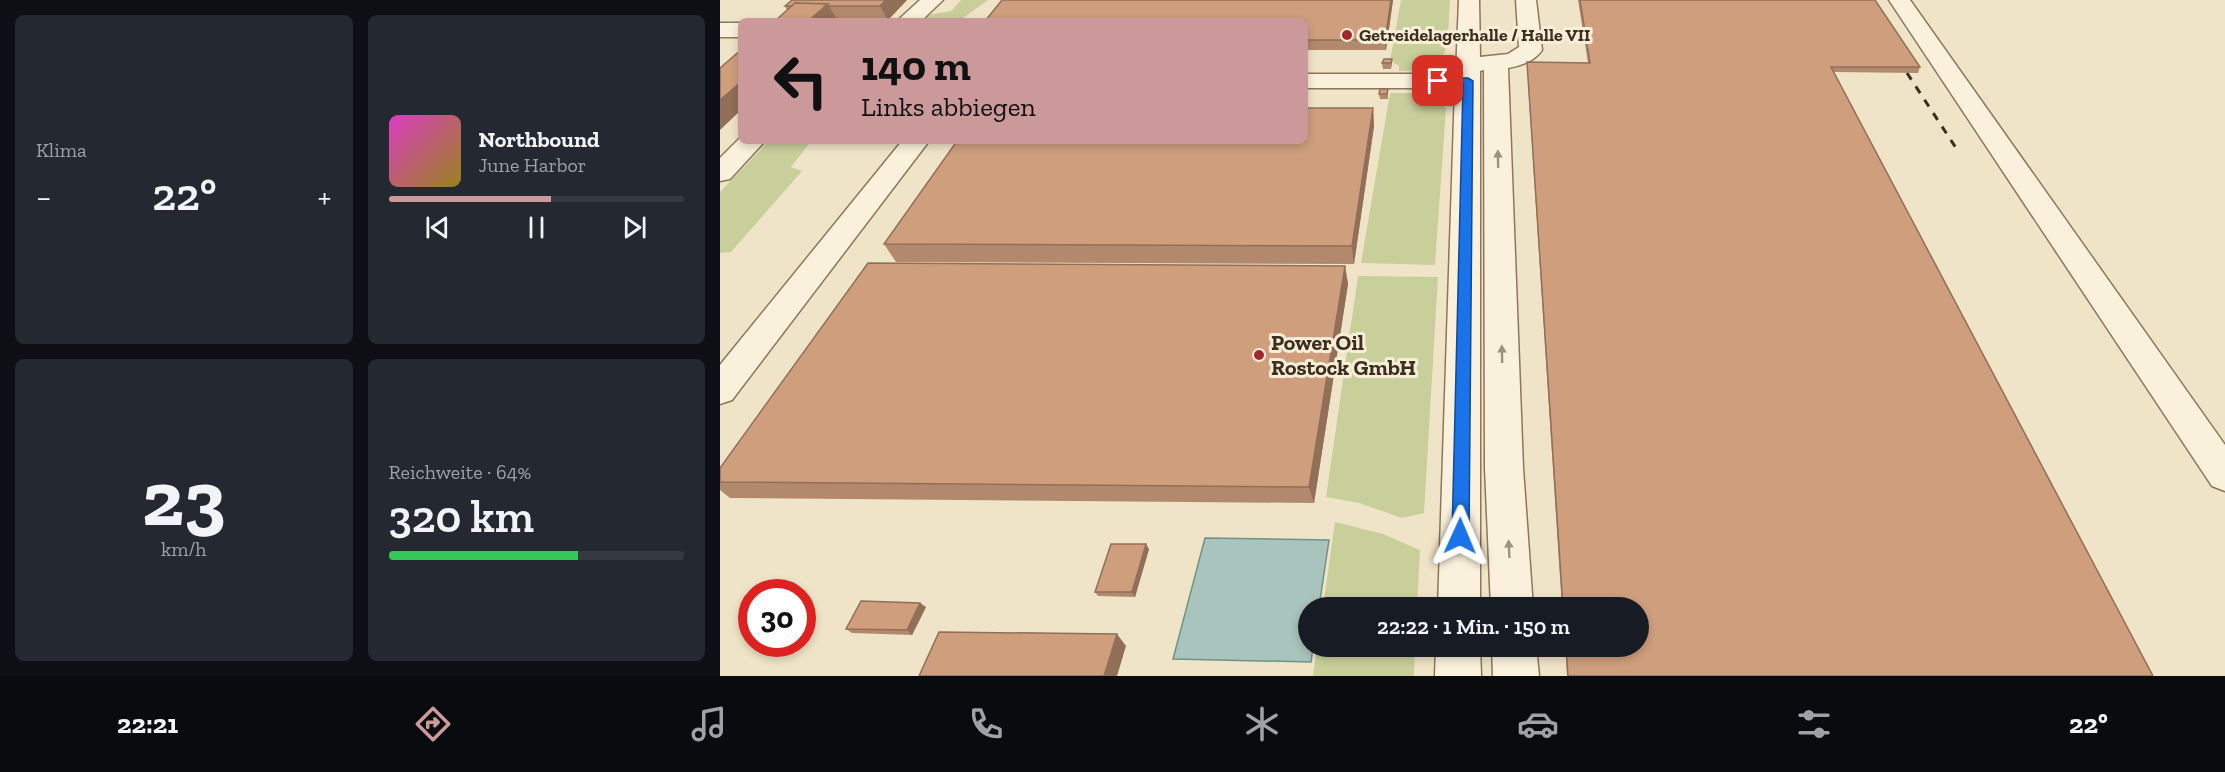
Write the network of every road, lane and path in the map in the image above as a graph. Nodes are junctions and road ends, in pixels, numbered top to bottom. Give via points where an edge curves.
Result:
1 (933, 0) edge
2 (1469, 0) edge
3 (1526, 0) edge
4 (1899, 0) edge
5 (912, 18) edge
6 (720, 30) edge
7 (738, 30) edge
8 (1477, 69) junction
9 (1308, 81) edge
10 (749, 144) edge
11 (914, 144) edge
12 (720, 173) edge
13 (1500, 271) junction
14 (1465, 273) junction
15 (720, 390) edge
16 (2225, 474) edge
17 (1459, 597) edge
18 (1511, 597) edge
19 (1458, 657) edge
20 (1515, 657) edge
21 (1458, 676) edge
22 (1516, 676) edge

1 - 5 street
2 - 8 street
3 - 8 street via 1531,50 1514,60
4 - 16 street
6 - 7 street
8 - 9 street
13 -> 8 street
8 - 14 street
10 - 12 street
11 - 15 street
13 - 14 street
18 -> 13 street
14 - 17 street
19 - 21 street
20 - 22 street

